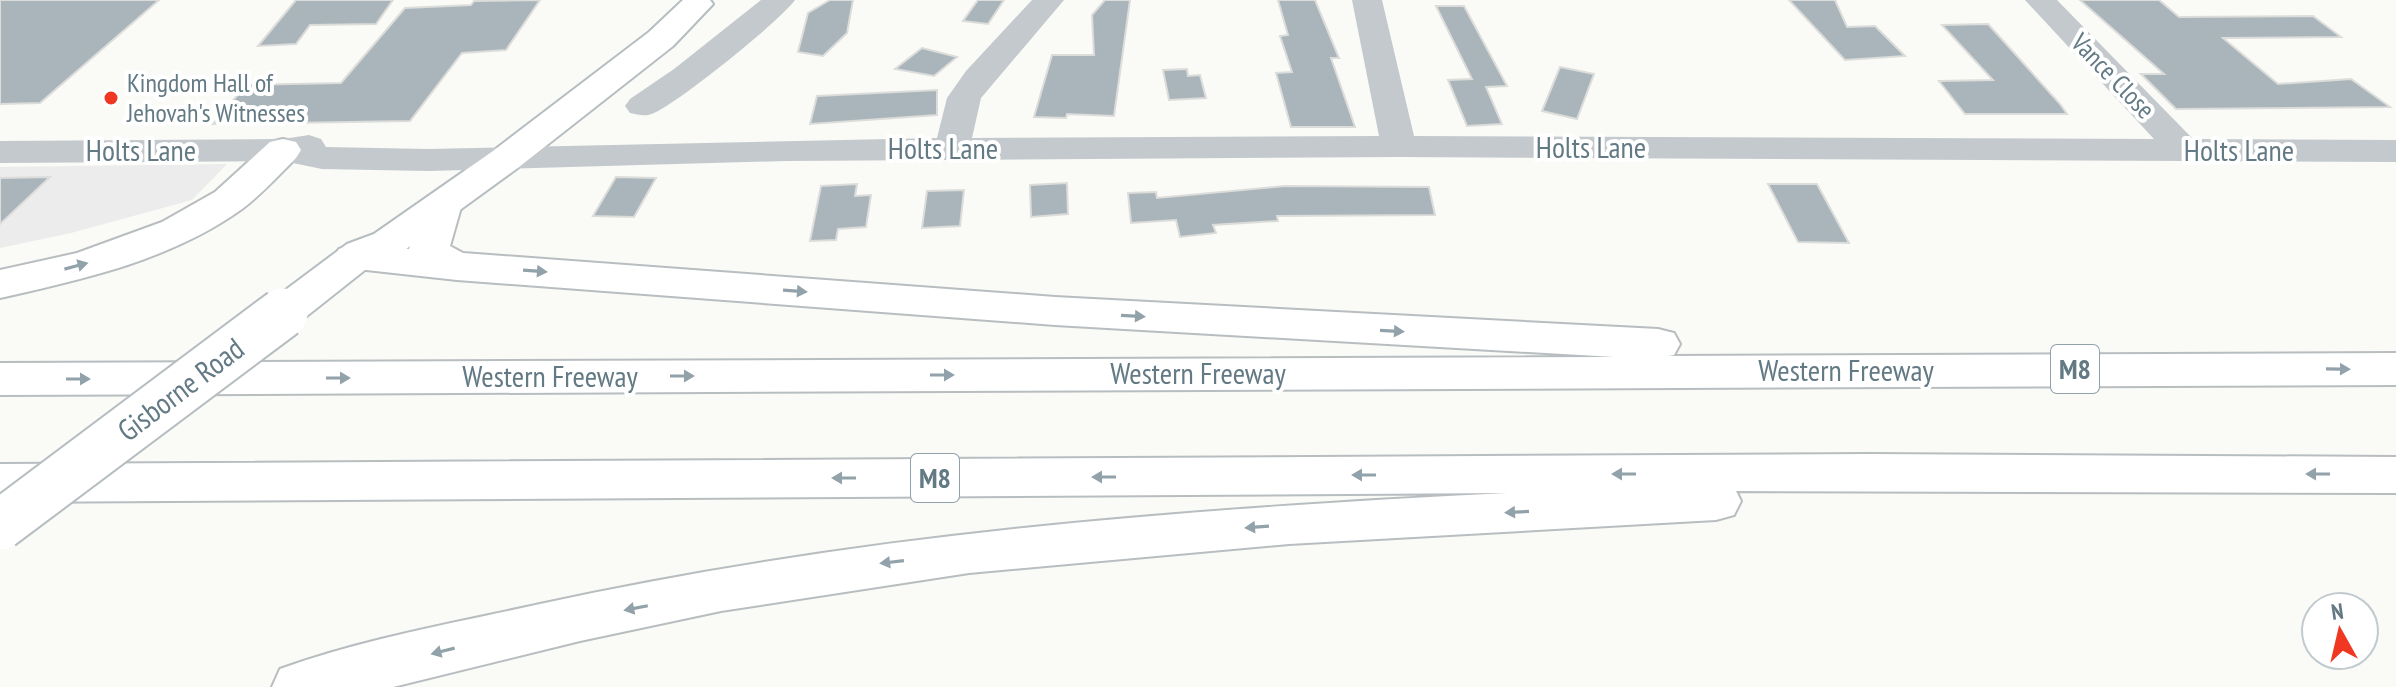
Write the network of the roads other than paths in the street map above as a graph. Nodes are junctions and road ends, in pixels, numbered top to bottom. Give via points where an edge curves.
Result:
1 (780, 0) edge
2 (1049, 0) edge
3 (1367, 0) edge
4 (2040, 0) edge
5 (700, 2) edge
6 (642, 106) dead end
7 (1399, 146) junction
8 (952, 149) junction
9 (283, 150) junction
10 (499, 150) junction
11 (2185, 151) junction
12 (2396, 151) edge
13 (0, 152) edge
14 (443, 204) junction
15 (357, 256) junction
16 (457, 267) junction
17 (0, 284) edge
18 (2280, 368) junction
19 (2396, 369) edge
20 (0, 379) edge
21 (2182, 473) junction
22 (2396, 475) edge
23 (0, 483) edge
24 (0, 525) edge
25 (300, 687) edge

1 - 6 street
2 - 8 street via 964,98
3 - 7 street
4 - 11 street, Vance Close
5 - 10 main road, Gisborne Road via 661,39
7 - 8 street, Holts Lane
7 - 11 street, Holts Lane
8 - 10 street, Holts Lane
9 - 10 street, Holts Lane via 322,158
9 - 13 street, Holts Lane
17 -> 9 main road via 90,262 170,233 229,199
10 - 14 main road, Gisborne Road
10 - 15 main road, Gisborne Road via 366,236
11 - 12 street, Holts Lane
14 - 15 main road, Gisborne Road via 388,243
14 - 16 main road via 429,248
15 - 16 main road
15 - 24 main road, Gisborne Road, bridge
16 -> 18 main road via 1412,332
18 -> 19 main road, Western Freeway / M8
20 -> 18 main road, Western Freeway / M8
22 -> 21 main road, M8
21 -> 23 main road, M8
21 -> 25 main road via 1264,526 969,552 638,607

